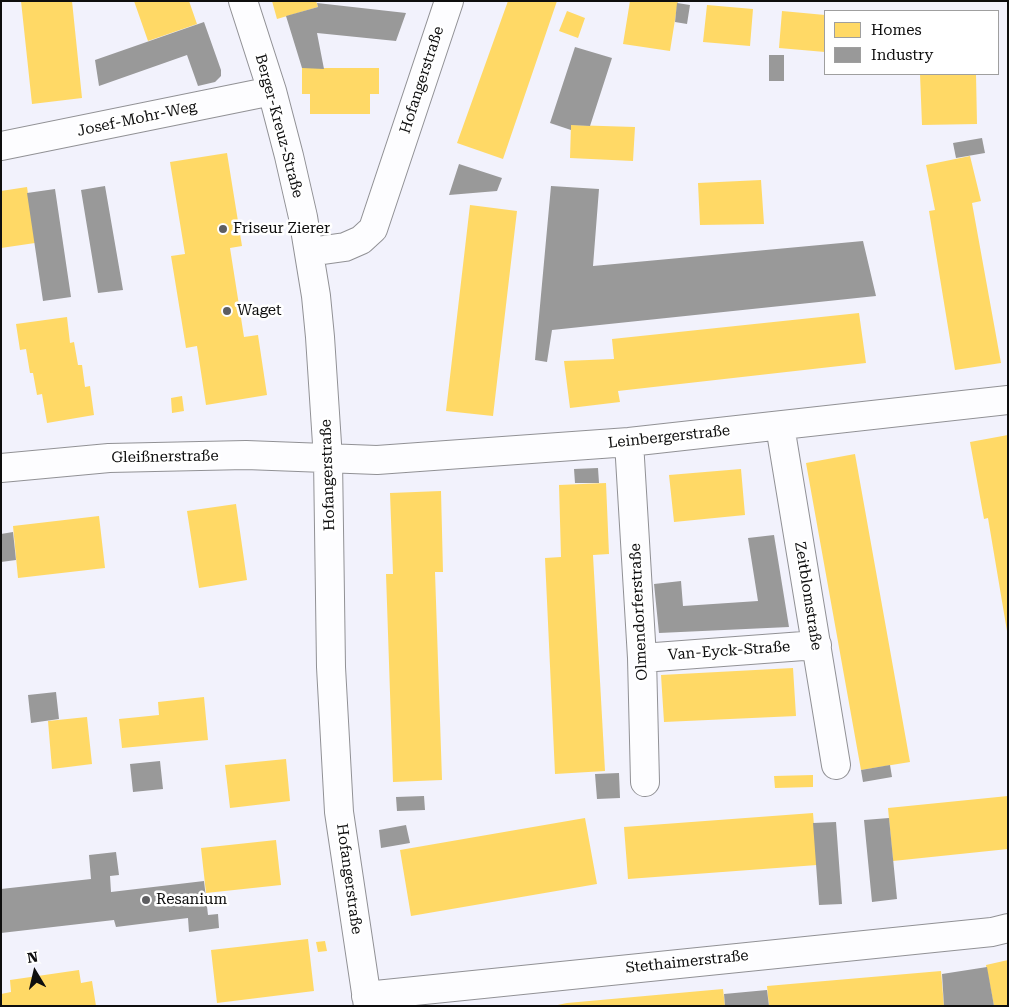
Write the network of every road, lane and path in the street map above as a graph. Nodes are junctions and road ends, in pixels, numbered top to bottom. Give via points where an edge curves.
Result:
1 (243, 1) edge
2 (449, 1) edge
3 (272, 91) junction
4 (1, 146) edge
5 (309, 252) junction
6 (1008, 400) edge
7 (780, 426) junction
8 (629, 442) junction
9 (328, 459) junction
10 (1, 468) edge
11 (816, 645) junction
12 (642, 658) junction
13 (836, 766) dead end
14 (645, 782) dead end
15 (1008, 928) edge
16 (367, 1001) edge

1 - 3 street, Berger-Kreuz-Straße
2 - 5 street, Hofangerstraße via 373,229 361,240 345,247
3 - 4 street, Josef-Mohr-Weg
3 - 5 street, Berger-Kreuz-Straße via 304,217
5 - 9 street, Hofangerstraße via 320,337
6 - 7 street, Leinbergerstraße
7 - 8 street, Leinbergerstraße
7 - 11 street, Zeitblomstraße
8 - 9 street, Leinbergerstraße via 377,460
8 - 12 street, Olmendorferstraße
9 - 10 street, Gleißnerstraße via 246,455 109,458
9 - 16 street, Hofangerstraße via 331,667 339,812
11 - 12 street, Van-Eyck-Straße
11 - 13 street, Zeitblomstraße
12 - 14 street, Olmendorferstraße
15 - 16 street, Stethaimerstraße

